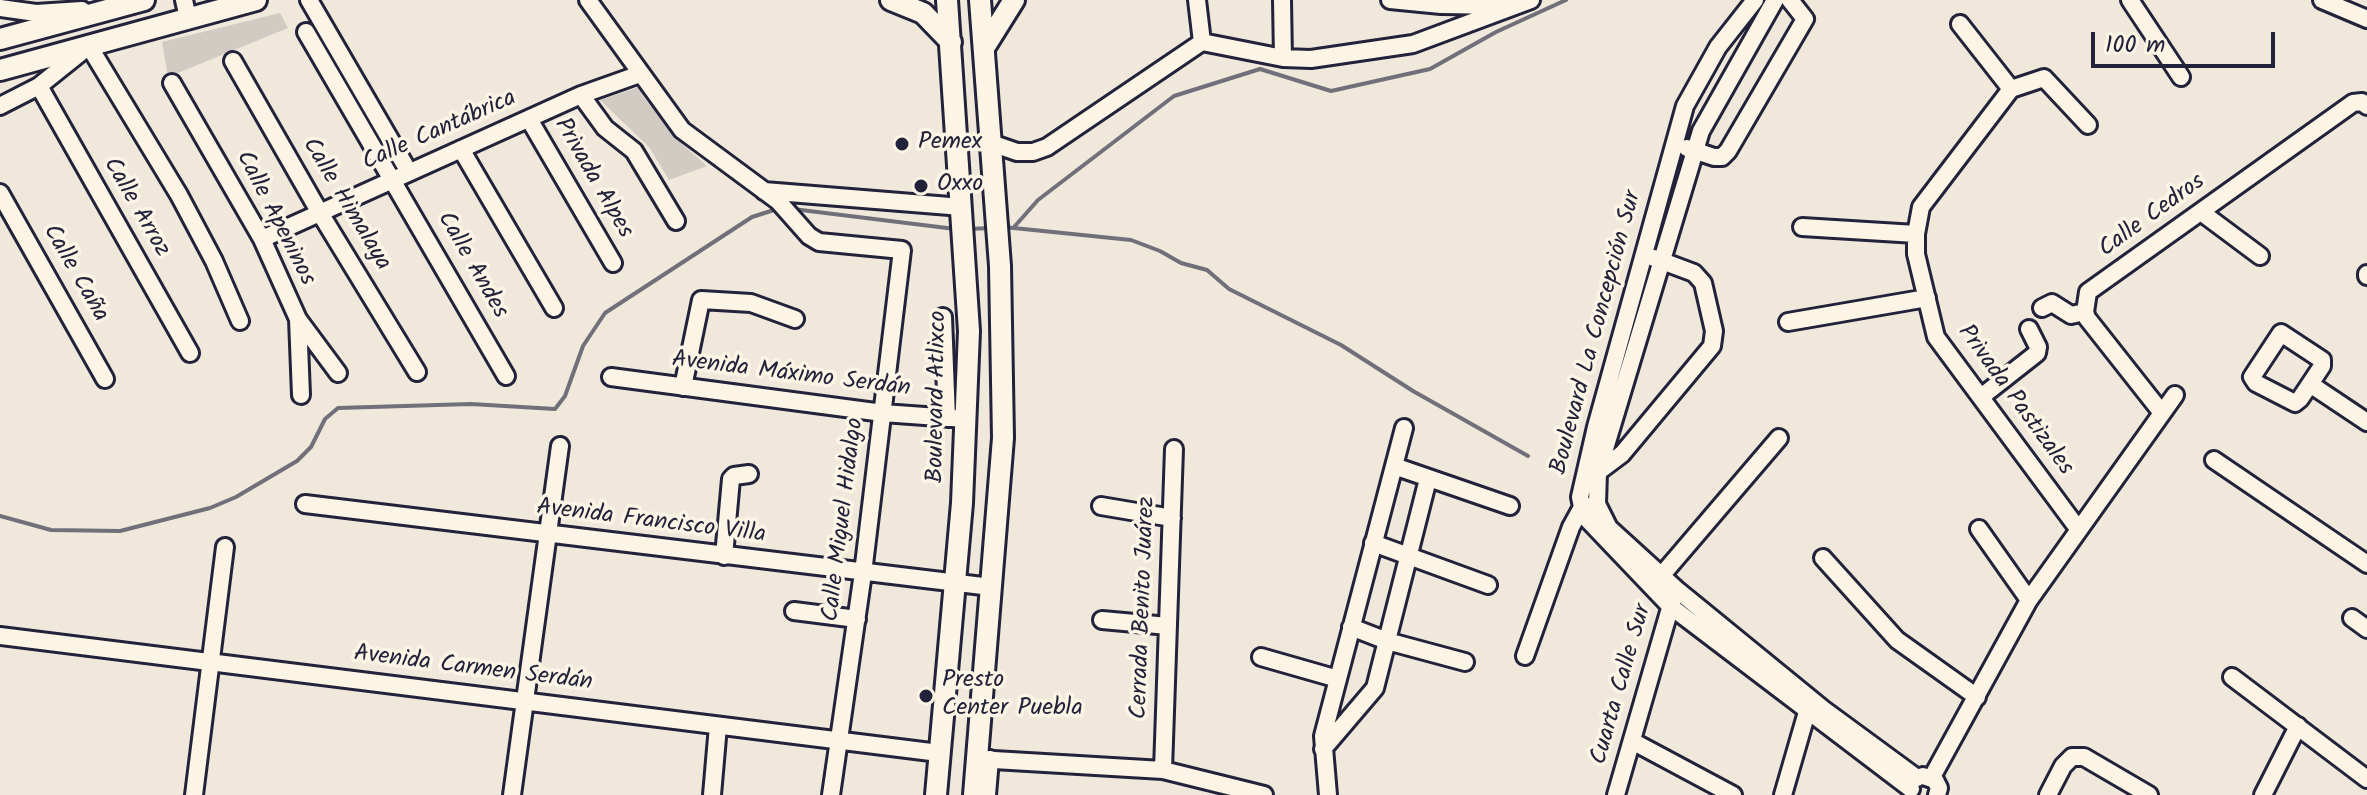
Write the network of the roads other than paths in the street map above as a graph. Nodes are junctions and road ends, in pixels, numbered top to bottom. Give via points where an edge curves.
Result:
1 (144, 0) edge
2 (256, 0) edge
3 (309, 0) edge
4 (588, 0) edge
5 (891, 0) edge
6 (947, 0) edge
7 (980, 0) edge
8 (1014, 0) edge
9 (1197, 0) edge
10 (1282, 0) edge
11 (1390, 0) edge
12 (1755, 0) edge
13 (1775, 0) edge
14 (1790, 0) edge
15 (2130, 0) edge
16 (2322, 0) edge
17 (1525, 2) edge
18 (1441, 5) junction
19 (0, 8) edge
20 (111, 8) junction
21 (186, 9) edge
22 (2367, 19) edge
23 (1960, 24) dead end
24 (306, 32) dead end
25 (1440, 34) junction
26 (0, 39) edge
27 (951, 42) junction
28 (1202, 42) junction
29 (89, 46) junction
30 (984, 48) junction
31 (1283, 58) junction
32 (233, 61) dead end
33 (0, 70) edge
34 (640, 74) junction
35 (2181, 77) dead end
36 (172, 83) dead end
37 (39, 86) junction
38 (2011, 89) junction
39 (581, 95) junction
40 (0, 106) edge
41 (2367, 106) edge
42 (529, 119) junction
43 (2088, 125) dead end
44 (991, 143) junction
45 (1673, 143) junction
46 (461, 149) junction
47 (1694, 150) junction
48 (401, 175) junction
49 (0, 193) edge
50 (771, 196) junction
51 (962, 210) junction
52 (2201, 212) junction
53 (320, 213) junction
54 (676, 221) dead end
55 (1802, 227) dead end
56 (1916, 234) junction
57 (262, 239) junction
58 (1643, 254) junction
59 (2260, 256) dead end
60 (1663, 261) junction
61 (613, 263) dead end
62 (1927, 298) junction
63 (554, 308) dead end
64 (2042, 308) dead end
65 (2085, 312) junction
66 (943, 317) dead end
67 (298, 319) junction
68 (795, 319) dead end
69 (240, 321) dead end
70 (1788, 322) dead end
71 (2029, 329) dead end
72 (190, 353) dead end
73 (417, 372) dead end
74 (338, 373) dead end
75 (506, 376) dead end
76 (611, 377) dead end
77 (105, 379) dead end
78 (2310, 384) junction
79 (683, 387) junction
80 (301, 395) dead end
81 (2175, 395) dead end
82 (1981, 397) junction
83 (883, 413) junction
84 (2162, 413) junction
85 (956, 419) junction
86 (2367, 422) edge
87 (1404, 428) dead end
88 (1779, 438) dead end
89 (560, 446) dead end
90 (1174, 449) dead end
91 (2214, 460) dead end
92 (1394, 466) junction
93 (1598, 472) junction
94 (749, 474) dead end
95 (1428, 479) junction
96 (305, 504) dead end
97 (1101, 506) dead end
98 (1510, 506) dead end
99 (1589, 506) junction
100 (1172, 518) junction
101 (1979, 529) dead end
102 (2079, 530) junction
103 (547, 534) junction
104 (1373, 543) junction
105 (225, 547) dead end
106 (1408, 554) junction
107 (724, 556) junction
108 (1823, 558) dead end
109 (2367, 564) edge
110 (863, 573) junction
111 (1661, 576) junction
112 (955, 584) junction
113 (1488, 585) dead end
114 (991, 587) junction
115 (1676, 589) junction
116 (2029, 600) junction
117 (1670, 606) junction
118 (794, 611) dead end
119 (2352, 618) dead end
120 (857, 619) junction
121 (1102, 620) dead end
122 (1168, 626) junction
123 (1351, 627) junction
124 (2367, 629) edge
125 (0, 636) edge
126 (1387, 641) junction
127 (1525, 656) dead end
128 (1261, 657) dead end
129 (211, 660) junction
130 (1465, 662) dead end
131 (2232, 677) dead end
132 (1338, 679) junction
133 (1977, 697) junction
134 (523, 702) junction
135 (1815, 713) junction
136 (718, 726) junction
137 (2298, 726) junction
138 (840, 740) junction
139 (1632, 741) junction
140 (1323, 749) junction
141 (939, 753) junction
142 (983, 759) junction
143 (1163, 770) junction
144 (2367, 779) edge
145 (1925, 787) edge
146 (981, 790) edge
147 (194, 795) edge
148 (512, 795) edge
149 (712, 795) edge
150 (831, 795) edge
151 (936, 795) edge
152 (1264, 795) edge
153 (1328, 795) edge
154 (1616, 795) edge
155 (1733, 795) edge
156 (1783, 795) edge
157 (1955, 795) edge
158 (2048, 795) edge
159 (2149, 795) edge
160 (2263, 795) edge

1 - 20 main road
2 - 21 main road
3 - 48 street
4 - 34 street
5 - 27 main road via 923,13
6 - 27 main road, Boulevard Atlixco
7 - 30 main road
8 - 30 main road
9 - 28 street
10 - 31 street
11 - 18 street
12 - 45 street, Boulevard La Concepción Sur via 1718,47 1685,106
13 - 47 street, Boulevard La Concepción Sur
14 - 47 street via 1805,19 1728,151 1722,157
15 - 35 street
16 - 22 street
17 - 18 street
17 - 25 street
18 - 25 street
19 - 20 street via 36,13
20 - 26 main road
21 - 29 main road
23 - 38 street
24 - 48 street
25 - 31 street via 1413,44
27 - 51 main road, Boulevard Atlixco
28 - 31 street
28 - 44 street via 1047,147 1017,152
29 - 33 main road
29 - 37 street
29 - 69 street via 179,195
30 - 44 main road
32 - 53 street, Calle Himalaya
34 - 39 street, Calle Cantábrica
34 - 50 street via 682,130
36 - 57 street, Calle Apeninos
37 - 40 street
37 - 72 street, Calle Arroz
38 - 43 street via 2044,78
38 - 56 street, Privada Pastizales via 1921,207
39 - 42 street, Calle Cantábrica
39 - 54 street via 605,128 634,151
41 - 52 street, Calle Cedros via 2353,103
42 - 46 street, Calle Cantábrica
42 - 61 street, Privada Alpes
44 - 114 main road via 1003,438
45 - 47 street
45 - 58 street, Boulevard La Concepción Sur
46 - 48 street, Calle Cantábrica
46 - 63 street
47 - 60 street, Boulevard La Concepción Sur
48 - 53 street, Calle Cantábrica
48 - 75 street, Calle Andes
49 - 77 street, Calle Caña
50 - 51 street
50 - 83 street, Calle Miguel Hidalgo via 819,242 902,250
51 - 85 main road, Boulevard Atlixco via 969,331
52 - 59 street
52 - 65 street, Calle Cedros via 2088,292
53 - 57 street, Calle Cantábrica
53 - 73 street, Calle Himalaya
55 - 56 street
56 - 62 street, Privada Pastizales
57 - 67 street, Calle Apeninos
58 - 60 street
58 - 99 street, Boulevard La Concepción Sur via 1580,497
60 - 93 street, Boulevard La Concepción Sur
60 - 93 street via 1694,273 1703,283 1714,331 1712,346 1622,454
62 - 70 street
62 - 82 street, Privada Pastizales via 1936,337
64 - 65 street via 2052,303 2071,315
65 - 84 street
66 - 85 street
67 - 74 street, Calle Apeninos
67 - 80 street
68 - 79 street via 751,303 701,300
71 - 82 street via 2037,353
76 - 79 street, Avenida Máximo Serdán
78 - 78 street via 2322,360 2281,333 2252,377 2295,403
78 - 86 street
79 - 83 street, Avenida Máximo Serdán
81 - 84 street
82 - 102 street, Privada Pastizales
83 - 85 street, Avenida Máximo Serdán
83 - 110 street, Calle Miguel Hidalgo
84 - 102 street
85 - 112 main road, Boulevard Atlixco via 962,503
87 - 92 street
88 - 111 street
89 - 103 street
90 - 100 street, Cerrada Benito Juárez
91 - 109 street
92 - 95 street
92 - 104 street
93 - 99 street, Boulevard La Concepción Sur
94 - 107 street via 731,479
95 - 98 street
95 - 106 street
96 - 103 street, Avenida Francisco Villa
97 - 100 street
99 - 111 street, Boulevard La Concepción Sur
99 - 117 street, Boulevard La Concepción Sur via 1587,519
99 - 127 street via 1571,527
100 - 122 street, Cerrada Benito Juárez
101 - 116 street
102 - 116 street
103 - 107 street, Avenida Francisco Villa
103 - 134 street
104 - 106 street
104 - 123 street
105 - 129 street
106 - 113 street
106 - 126 street
107 - 110 street, Avenida Francisco Villa
108 - 133 street via 1897,640
110 - 112 street, Avenida Francisco Villa
110 - 120 street, Calle Miguel Hidalgo
111 - 115 street, Boulevard La Concepción Sur
112 - 114 street, Avenida Francisco Villa
112 - 141 main road, Boulevard Atlixco
114 - 142 main road
115 - 117 street, Cuarta Calle Sur
115 - 135 street, Boulevard La Concepción Sur
116 - 133 street
117 - 135 street, Boulevard La Concepción Sur
117 - 139 street, Cuarta Calle Sur
118 - 120 street
119 - 124 street
120 - 138 street, Calle Miguel Hidalgo
121 - 122 street
122 - 143 street, Cerrada Benito Juárez
123 - 126 street
123 - 132 street
125 - 129 street, Avenida Carmen Serdán
126 - 130 street
126 - 140 street via 1375,688
128 - 132 street
129 - 134 street, Avenida Carmen Serdán
129 - 147 street
131 - 137 street
132 - 140 street
133 - 145 street
134 - 136 street, Avenida Carmen Serdán
134 - 148 street
135 - 145 street, Boulevard La Concepción Sur
135 - 156 street
136 - 138 street, Avenida Carmen Serdán
136 - 149 street
137 - 144 street
137 - 160 street
138 - 141 street, Avenida Carmen Serdán
138 - 150 street, Calle Miguel Hidalgo
139 - 154 street, Cuarta Calle Sur
139 - 155 street
140 - 153 street
141 - 151 main road, Boulevard Atlixco
142 - 143 street
142 - 146 main road
143 - 152 street
145 - 157 street, Boulevard La Concepción Sur
158 - 159 street via 2063,766 2072,757 2084,757

